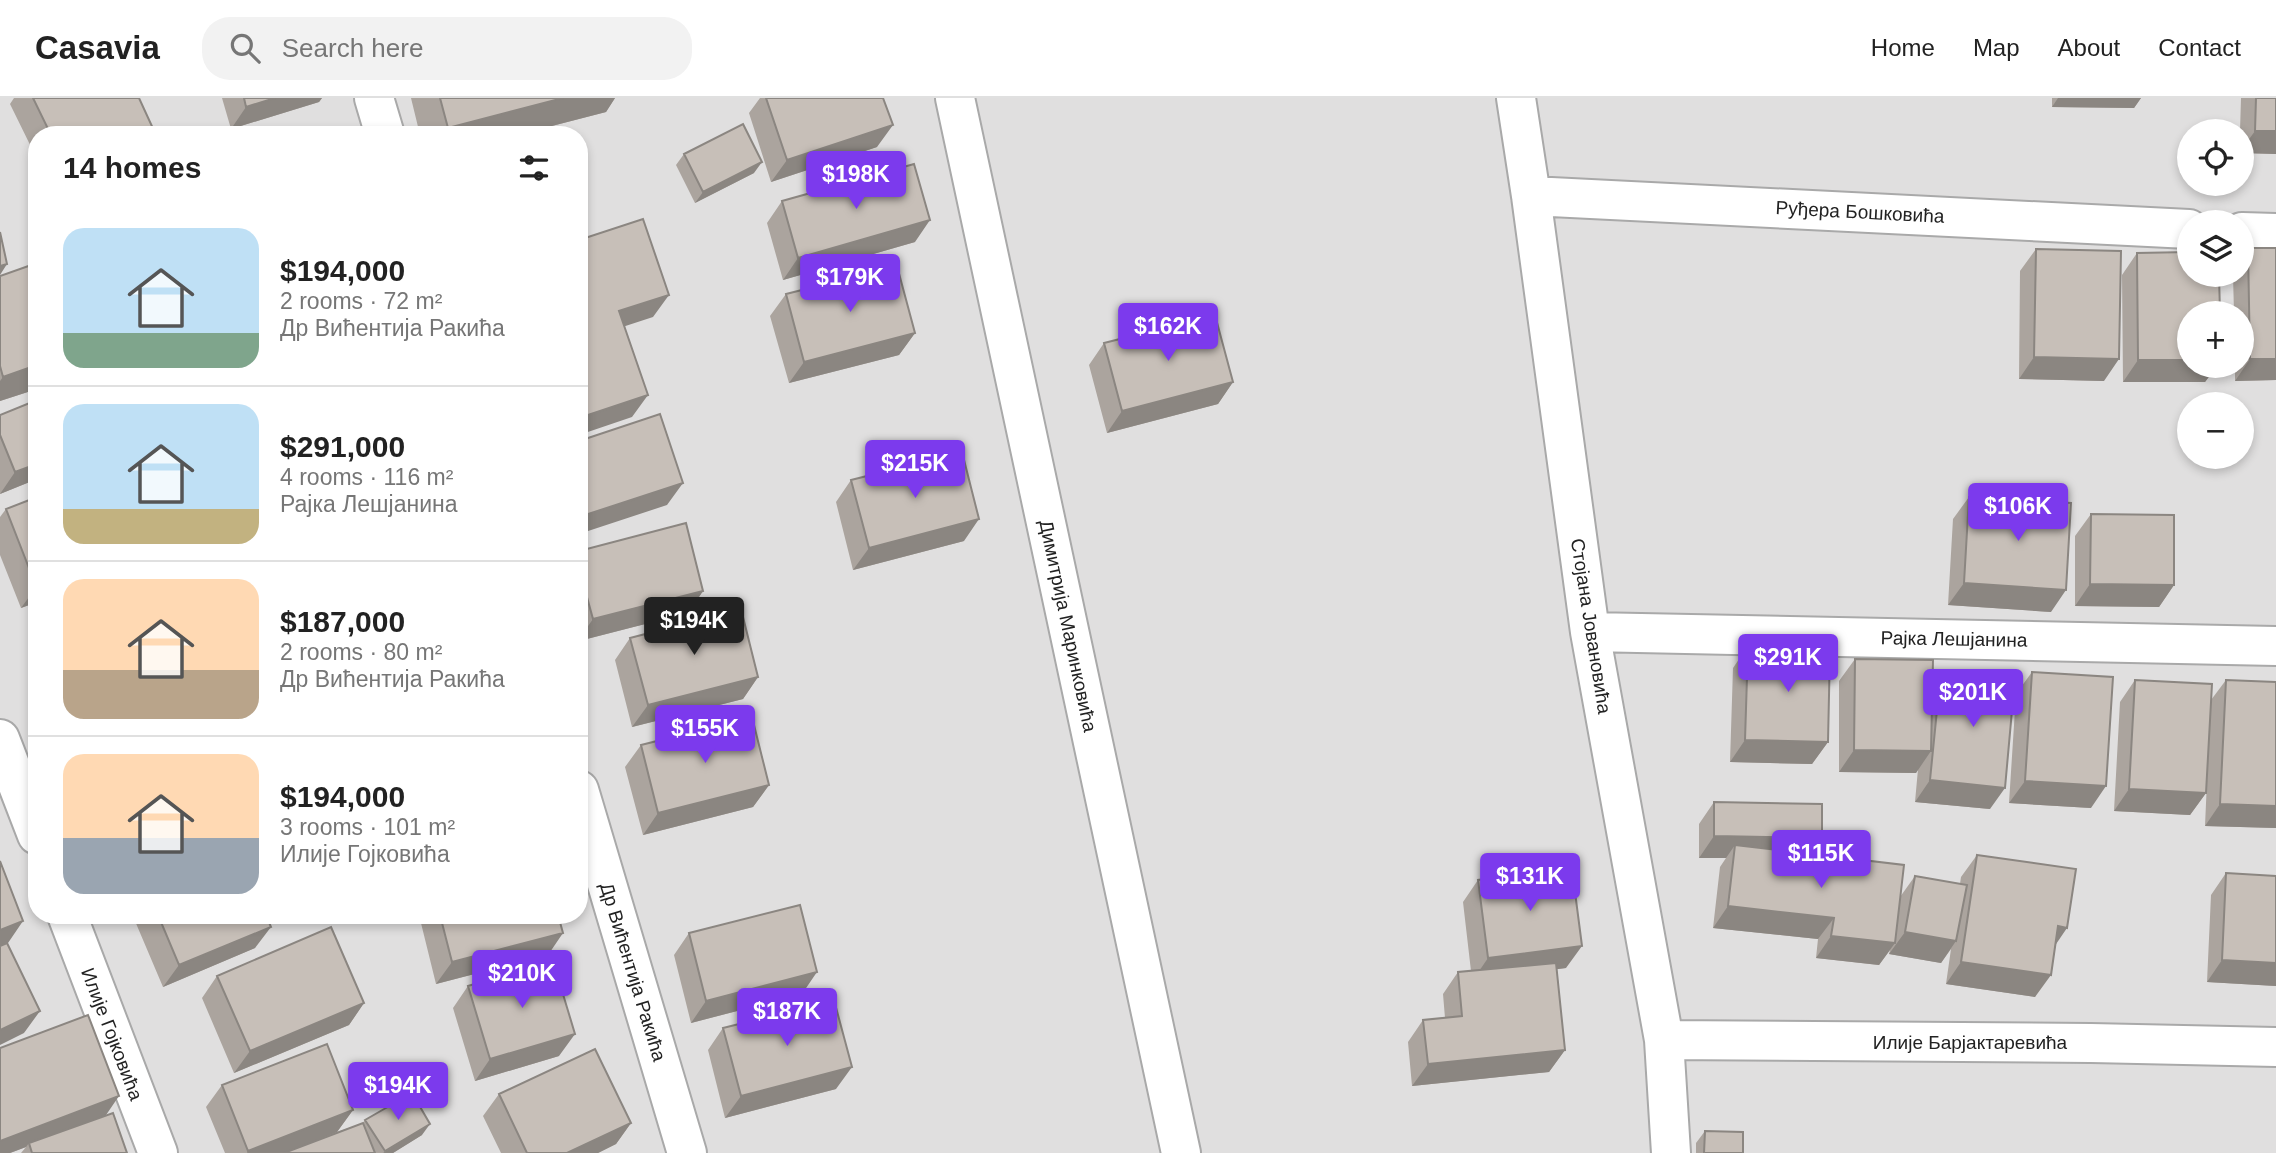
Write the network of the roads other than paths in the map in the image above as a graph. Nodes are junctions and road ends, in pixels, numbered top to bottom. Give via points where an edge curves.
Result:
1 (374, 98) edge
2 (955, 98) edge
3 (1516, 98) edge
4 (382, 126) edge
5 (1531, 195) junction
6 (2177, 228) edge
7 (2254, 232) edge
8 (2276, 233) edge
9 (1590, 632) junction
10 (2276, 646) edge
11 (0, 739) edge
12 (28, 812) edge
13 (588, 820) edge
14 (70, 924) edge
15 (1664, 1040) junction
16 (2276, 1047) edge
17 (158, 1153) edge
18 (687, 1153) edge
19 (1181, 1153) edge
20 (1671, 1153) edge

1 - 4 street
2 - 19 street, Димитрија Маринковића
3 - 5 street, Стојана Јовановића
5 - 6 street, Руђера Бошковића
5 - 9 street, Стојана Јовановића
7 - 8 street
9 - 10 street, Рајка Лешјанина
9 - 15 street, Стојана Јовановића
11 - 12 street
13 - 18 street, Др Вићентија Ракића
14 - 17 street, Илије Гојковића
15 - 16 street, Илије Барјактаревића
15 - 20 street, Стојана Јовановића

